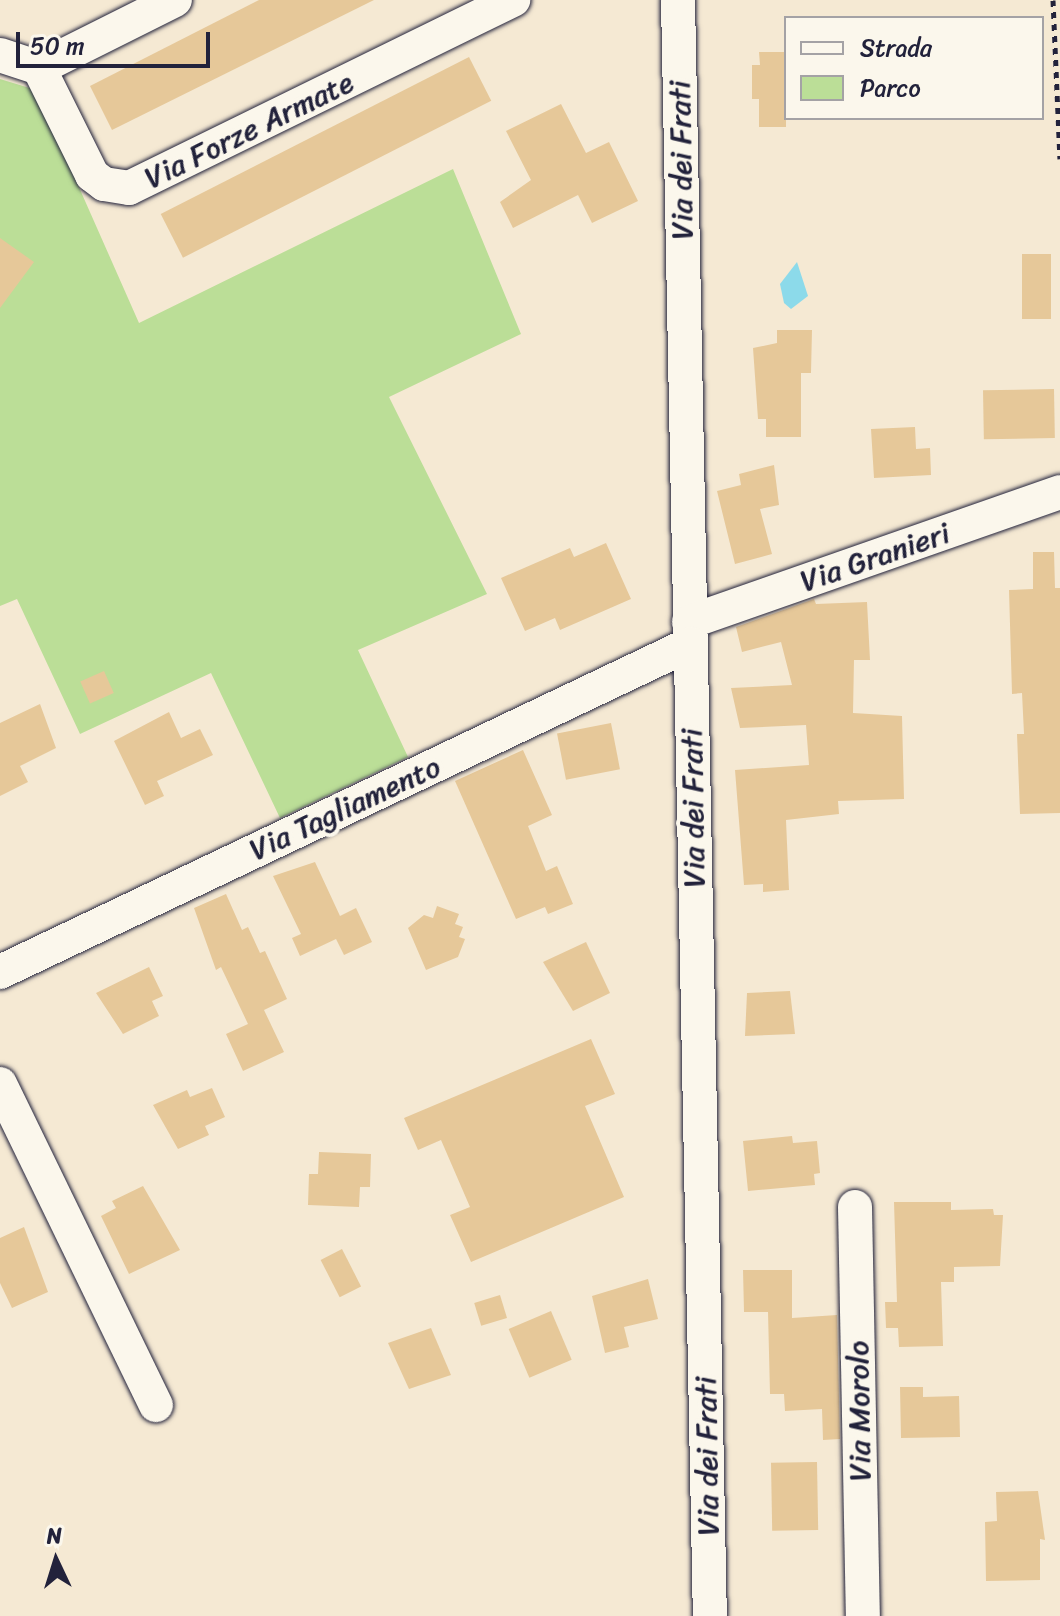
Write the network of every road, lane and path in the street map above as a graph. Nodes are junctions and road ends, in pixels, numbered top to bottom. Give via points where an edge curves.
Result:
1 (175, 0) edge
2 (513, 0) edge
3 (678, 0) edge
4 (1053, 0) edge
5 (0, 55) edge
6 (39, 68) junction
7 (1060, 159) edge
8 (1060, 492) edge
9 (690, 633) junction
10 (0, 972) edge
11 (0, 1084) edge
12 (855, 1207) dead end
13 (156, 1405) dead end
14 (710, 1616) edge
15 (863, 1616) edge

1 - 6 street
2 - 6 street, Via Forze Armate via 129,188 110,186 92,175
3 - 9 street, Via dei Frati
4 - 7 path
5 - 6 street
8 - 9 street, Via Granieri
9 - 10 street, Via Tagliamento
9 - 14 street, Via dei Frati
11 - 13 street
12 - 15 street, Via Morolo

